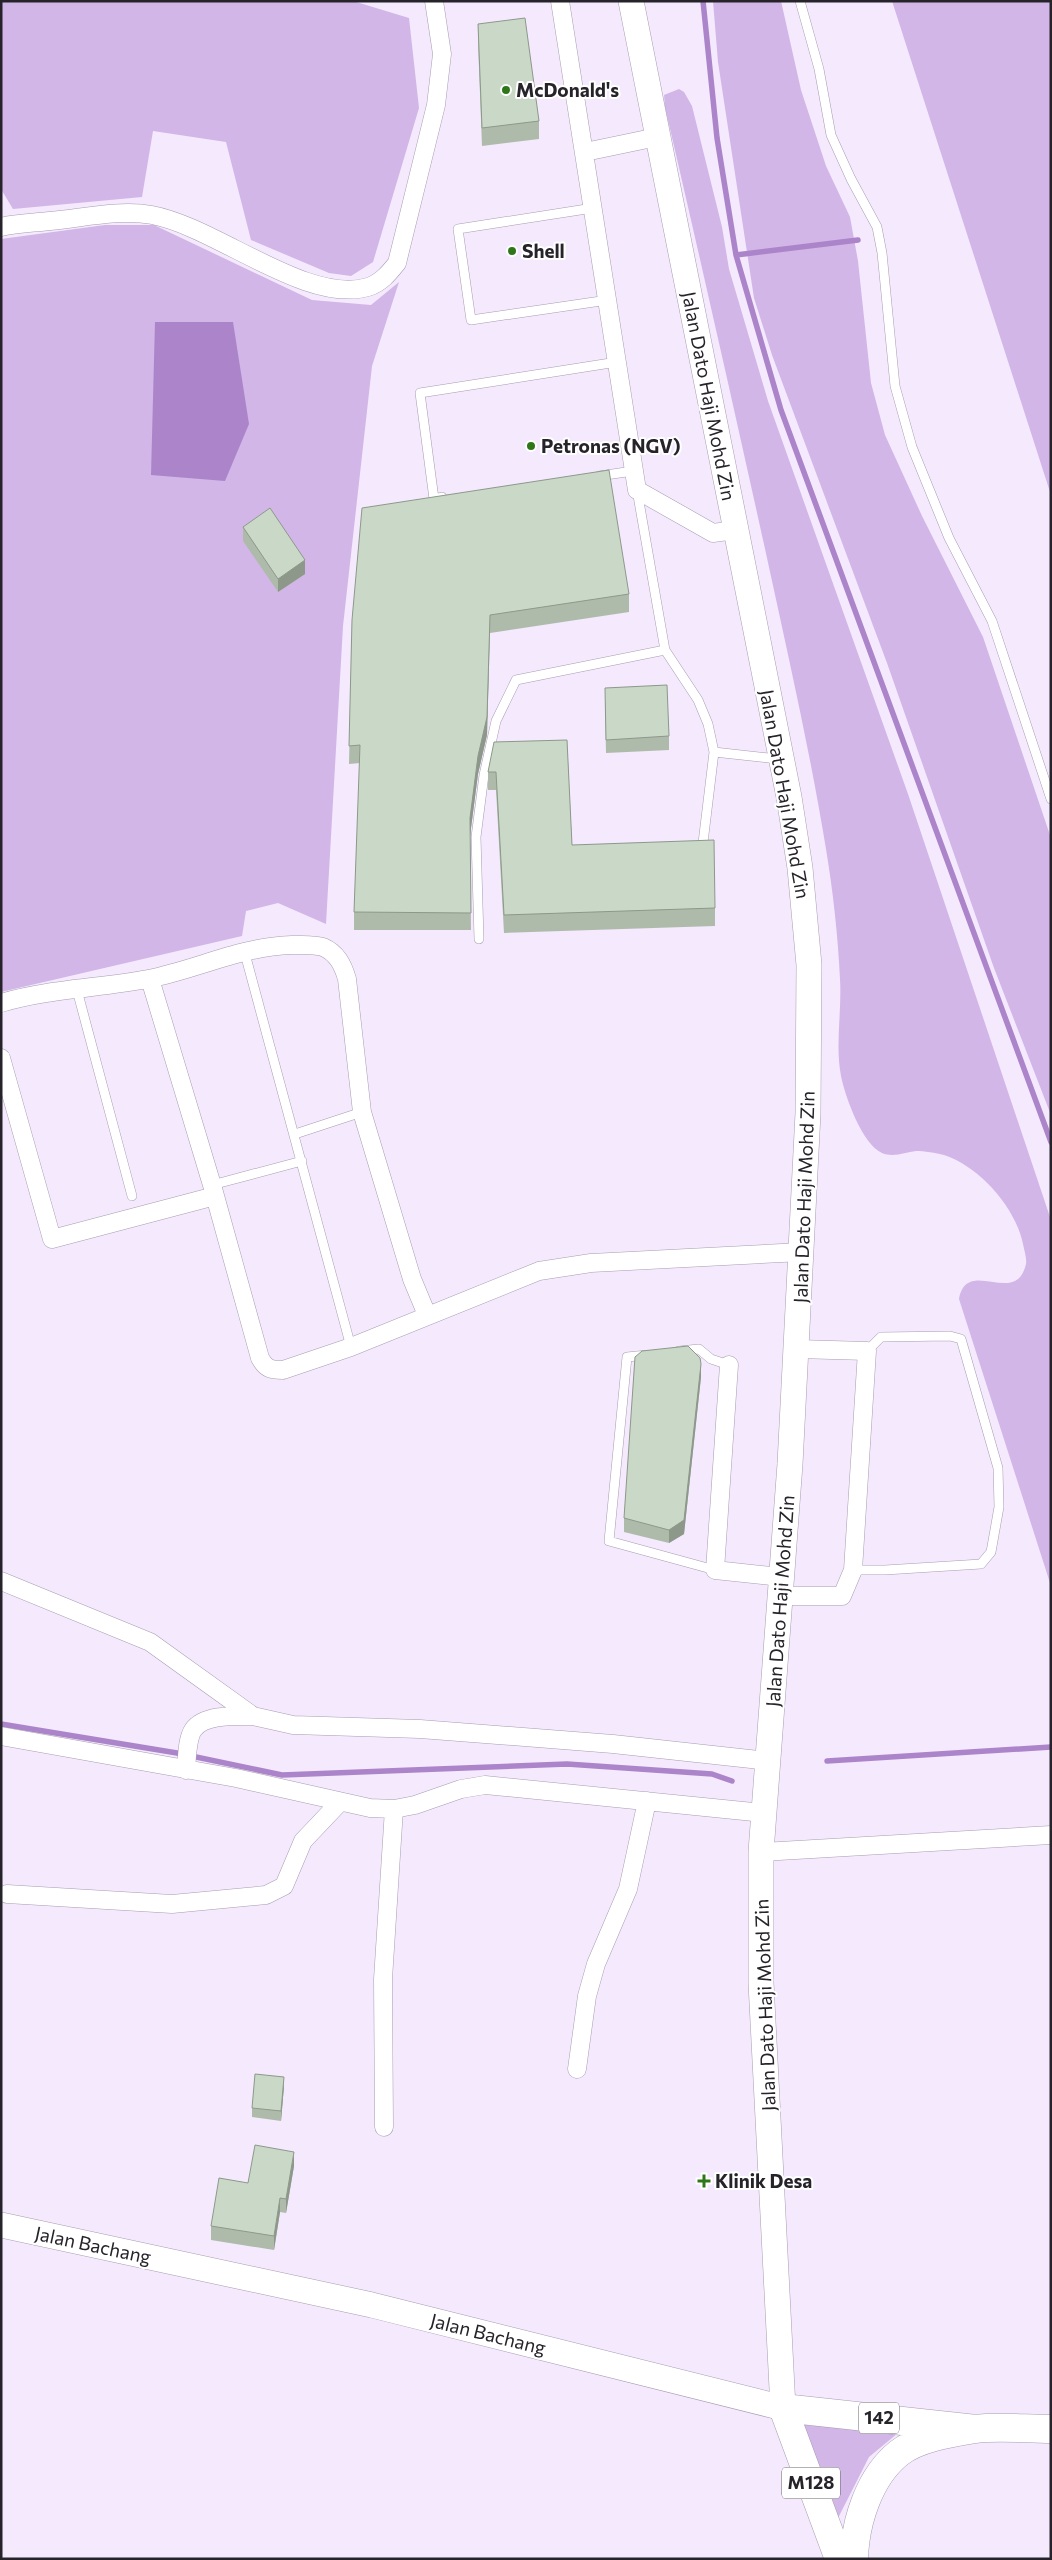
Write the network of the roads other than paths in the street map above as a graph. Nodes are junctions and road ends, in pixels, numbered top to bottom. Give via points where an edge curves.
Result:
1 (434, 1) edge
2 (560, 1) edge
3 (631, 1) edge
4 (800, 1) edge
5 (657, 137) junction
6 (585, 152) junction
7 (593, 208) junction
8 (1, 227) edge
9 (608, 300) junction
10 (618, 362) junction
11 (633, 471) junction
12 (586, 478) edge
13 (637, 490) junction
14 (453, 496) edge
15 (735, 530) junction
16 (665, 650) junction
17 (714, 752) junction
18 (782, 759) junction
19 (1051, 798) edge
20 (701, 853) edge
21 (479, 938) dead end
22 (244, 950) junction
23 (150, 979) junction
24 (77, 990) junction
25 (1, 1003) edge
26 (1, 1058) edge
27 (362, 1112) junction
28 (295, 1134) junction
29 (302, 1161) junction
30 (214, 1191) junction
31 (132, 1196) dead end
32 (802, 1252) junction
33 (427, 1315) junction
34 (351, 1347) junction
35 (797, 1349) junction
36 (867, 1351) junction
37 (672, 1352) edge
38 (654, 1354) edge
39 (729, 1365) joint
40 (715, 1570) junction
41 (853, 1570) junction
42 (1, 1581) edge
43 (781, 1586) junction
44 (253, 1716) junction
45 (1, 1736) edge
46 (768, 1761) junction
47 (186, 1766) junction
48 (647, 1801) junction
49 (340, 1802) junction
50 (394, 1809) junction
51 (764, 1813) junction
52 (1051, 1835) edge
53 (761, 1852) junction
54 (7, 1894) dead end
55 (577, 2070) dead end
56 (384, 2127) dead end
57 (1, 2225) edge
58 (783, 2408) junction
59 (976, 2429) junction
60 (1051, 2429) edge
61 (839, 2559) edge
62 (854, 2559) edge

1 - 8 street via 442,54 436,105 397,263 386,278 370,287 352,290 318,287 183,225 152,215 116,214
2 - 6 street
3 - 5 main road, Jalan Dato Haji Mohd Zin / M128
4 - 19 lane via 832,135 877,227 895,386 912,447 949,538 992,620
5 - 6 street
5 - 15 main road, Jalan Dato Haji Mohd Zin / M128
6 - 7 street
7 - 9 street
7 - 9 lane via 458,230 471,320
9 - 10 street
10 - 11 street
10 - 14 lane via 420,393 434,499
11 - 12 lane
11 - 13 street
13 - 15 street via 713,532
13 - 16 lane
15 - 18 main road, Jalan Dato Haji Mohd Zin / M128
16 - 17 lane via 698,700
16 - 21 lane via 516,680 496,720 484,775 476,837
17 - 18 lane
17 - 20 lane
18 - 32 main road, Jalan Dato Haji Mohd Zin / M128 via 800,868 809,965 808,1113
22 - 23 street
22 - 27 street via 267,946 322,947 334,953 343,964
22 - 28 lane
23 - 24 street
23 - 30 street
24 - 25 street
24 - 31 lane
26 - 30 street via 52,1239
27 - 28 lane
27 - 33 street via 412,1279
28 - 29 lane
29 - 30 lane
29 - 34 lane
30 - 34 street via 264,1366 283,1370
32 - 33 street via 591,1263 547,1270
32 - 35 main road, Jalan Dato Haji Mohd Zin / M128
33 - 34 street
35 - 36 street
35 - 43 main road, Jalan Dato Haji Mohd Zin / M128
36 - 41 street
36 - 41 lane via 881,1337 950,1336 961,1339 998,1468 999,1506 991,1552 980,1564
37 - 39 lane via 699,1349 711,1359
38 - 40 lane via 628,1357 609,1541
39 - 40 street
40 - 43 street
41 - 43 street via 842,1596
42 - 44 street via 150,1642
43 - 46 main road, Jalan Dato Haji Mohd Zin / M128
44 - 46 street via 293,1725 420,1729 613,1744
44 - 47 street via 210,1720 192,1731
45 - 47 street
46 - 51 main road, Jalan Dato Haji Mohd Zin / M128
47 - 49 street
48 - 50 street via 485,1785
48 - 51 street
48 - 55 street via 628,1889 596,1964 587,1996
49 - 50 street
49 - 54 street via 303,1841 284,1886 266,1895 172,1904
50 - 56 street via 383,1979
51 - 53 main road, Jalan Dato Haji Mohd Zin / M128
52 - 53 street
53 - 58 main road, Jalan Dato Haji Mohd Zin / M128 via 761,1983
57 - 58 main road, Jalan Bachang via 372,2305
58 - 59 main road, Jalan Bachang / 142
58 - 61 main road, M128
59 - 60 main road, 142
59 - 62 main road via 926,2440 900,2452 871,2490 861,2514

